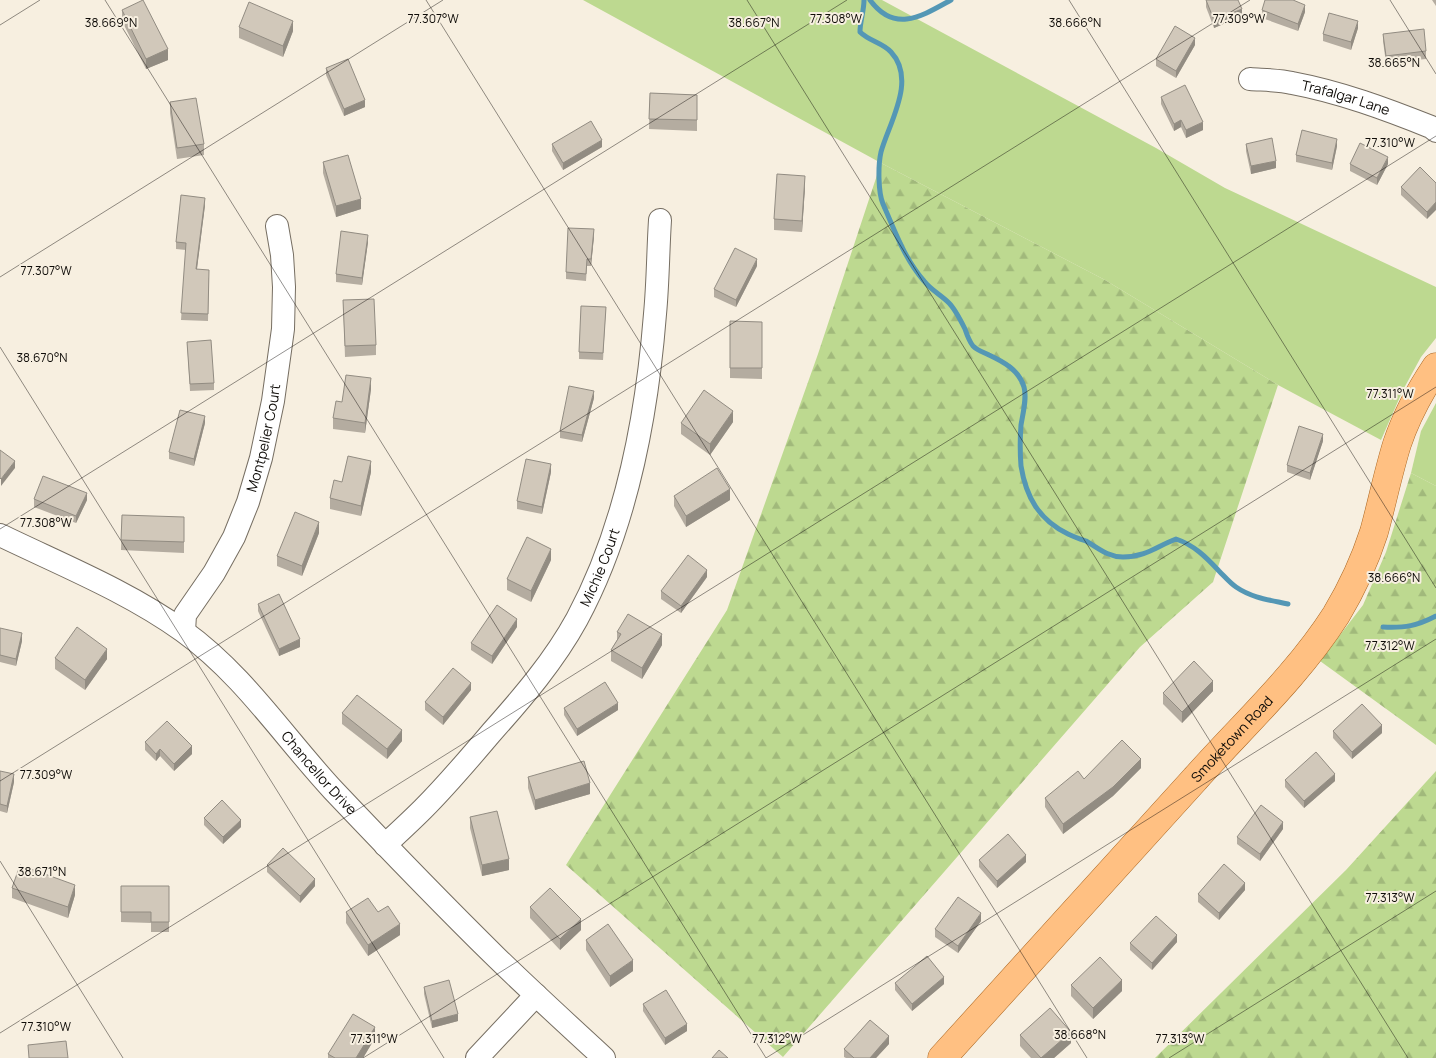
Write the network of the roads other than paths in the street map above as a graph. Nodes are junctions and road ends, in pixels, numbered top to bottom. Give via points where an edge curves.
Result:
1 (1250, 79) dead end
2 (1434, 125) edge
3 (660, 220) dead end
4 (277, 226) dead end
5 (1436, 368) edge
6 (0, 535) edge
7 (184, 632) junction
8 (385, 845) junction
9 (536, 995) junction
10 (477, 1058) edge
11 (604, 1058) edge
12 (942, 1058) edge

1 - 2 street, Trafalgar Lane via 1291,83 1339,94
3 - 8 street, Michie Court via 654,323 638,440 623,502 593,587 547,666 517,704 444,787
4 - 7 street, Montpelier Court via 284,286 282,330 273,401 261,458 234,538 186,615
5 - 12 main road, Smoketown Road via 1409,412 1397,444 1374,533 1356,576 1320,638 1296,669
6 - 7 street, Chancellor Drive via 114,589
7 - 8 street, Chancellor Drive via 247,688 328,784
8 - 9 street, Chancellor Drive
9 - 10 street
9 - 11 street, Chancellor Drive

